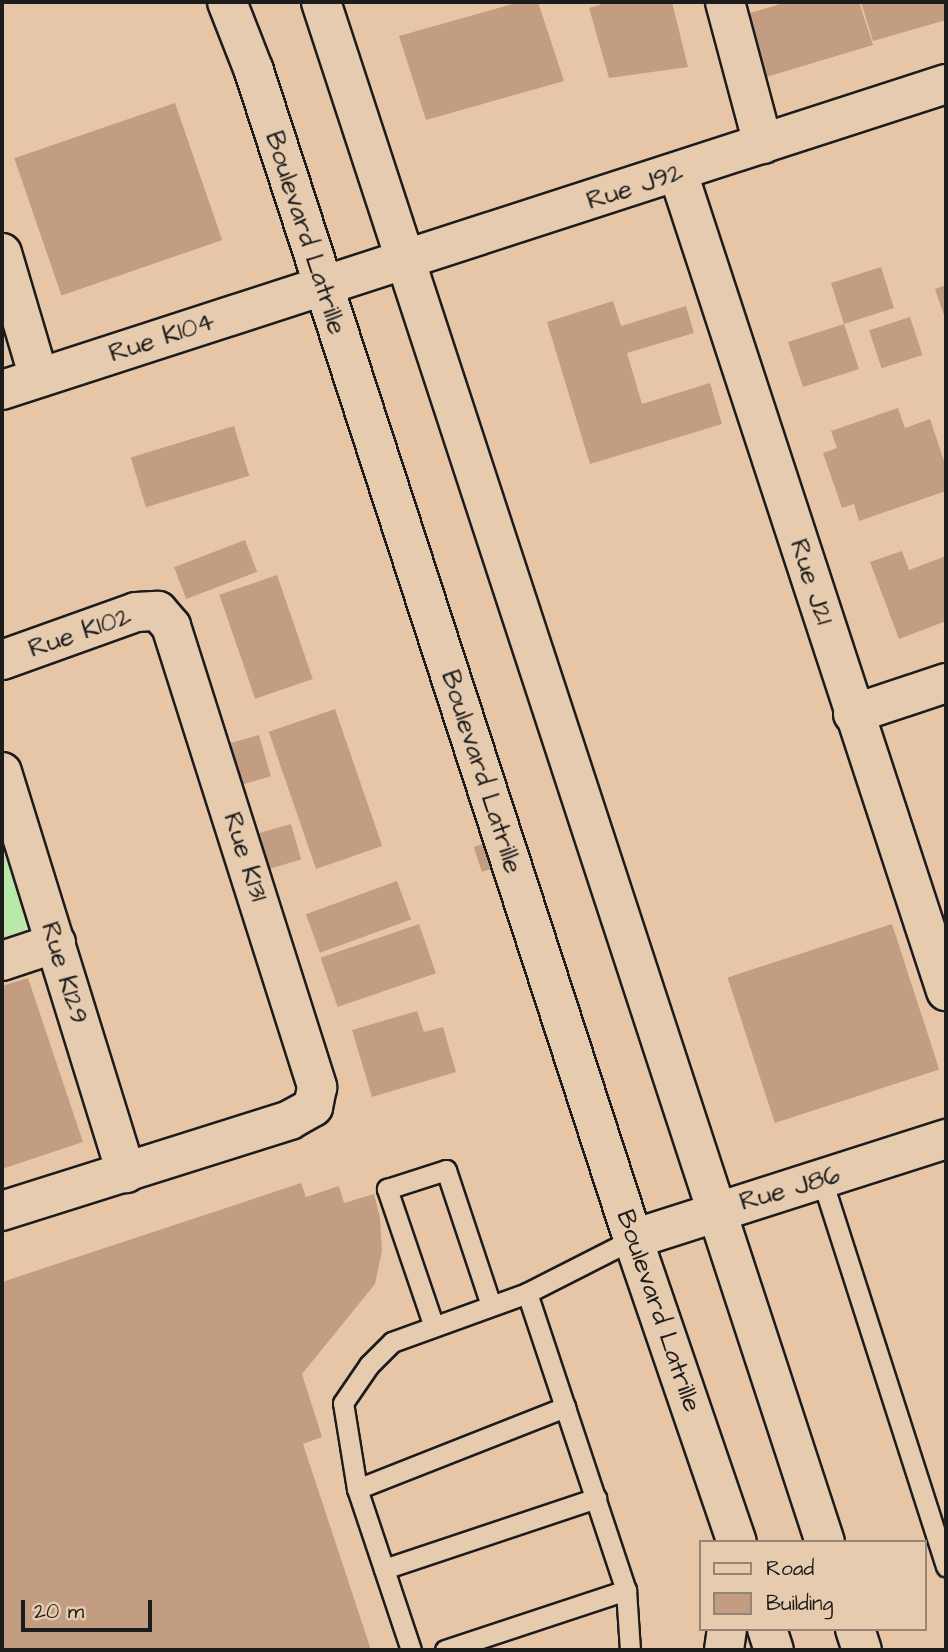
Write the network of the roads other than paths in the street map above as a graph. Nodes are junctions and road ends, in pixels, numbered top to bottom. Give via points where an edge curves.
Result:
1 (227, 2) edge
2 (321, 2) edge
3 (725, 2) edge
4 (946, 84) edge
5 (763, 144) junction
6 (678, 173) junction
7 (2, 253) edge
8 (405, 259) junction
9 (322, 285) junction
10 (40, 378) junction
11 (2, 390) edge
12 (158, 611) joint
13 (2, 660) edge
14 (946, 683) edge
15 (853, 714) junction
16 (2, 772) edge
17 (55, 943) junction
18 (2, 961) edge
19 (946, 991) edge
20 (946, 1139) edge
21 (126, 1173) junction
22 (822, 1180) junction
23 (2, 1211) edge
24 (714, 1211) junction
25 (633, 1239) junction
26 (527, 1293) junction
27 (491, 1305) junction
28 (433, 1324) junction
29 (565, 1407) junction
30 (358, 1489) junction
31 (719, 1490) junction
32 (596, 1498) junction
33 (722, 1540) edge
34 (736, 1540) edge
35 (824, 1540) edge
36 (946, 1567) edge
37 (384, 1569) junction
38 (626, 1590) junction
39 (727, 1631) edge
40 (768, 1631) edge
41 (856, 1631) edge
42 (411, 1650) edge
43 (445, 1650) edge
44 (630, 1650) edge
45 (724, 1650) edge
46 (774, 1650) edge
47 (862, 1650) edge

1 - 9 street, Boulevard Latrille via 254,71
2 - 8 street
3 - 5 street
4 - 5 street, Rue J92
5 - 6 street, Rue J92
6 - 8 street, Rue J92
6 - 15 street, Rue J21
7 - 10 street
8 - 9 street, Rue J92
8 - 24 street
9 - 10 street, Rue K104
9 - 25 street, Boulevard Latrille
10 - 11 street, Rue K104
12 - 13 street, Rue K102 via 136,612
12 - 21 street, Rue K131 via 172,626 317,1087 313,1107 290,1120
14 - 15 street
15 - 19 street, Rue J21
16 - 17 street, Rue K129
17 - 18 street
17 - 21 street, Rue K129
20 - 22 street, Rue J86
21 - 23 street
22 - 24 street, Rue J86
22 - 36 lane
24 - 25 street, Rue J86
24 - 35 street
25 - 26 lane
25 - 31 street, Boulevard Latrille
26 - 27 lane
26 - 29 lane
27 - 28 lane
27 - 28 lane via 446,1170 387,1189
28 - 30 lane via 392,1342 369,1365 344,1403
29 - 30 lane
29 - 32 lane
30 - 37 lane
31 - 33 street
31 - 34 street, Boulevard Latrille
32 - 37 lane
32 - 38 lane
37 - 42 lane
38 - 43 lane
38 - 44 lane
39 - 45 street
40 - 46 street
41 - 47 street

